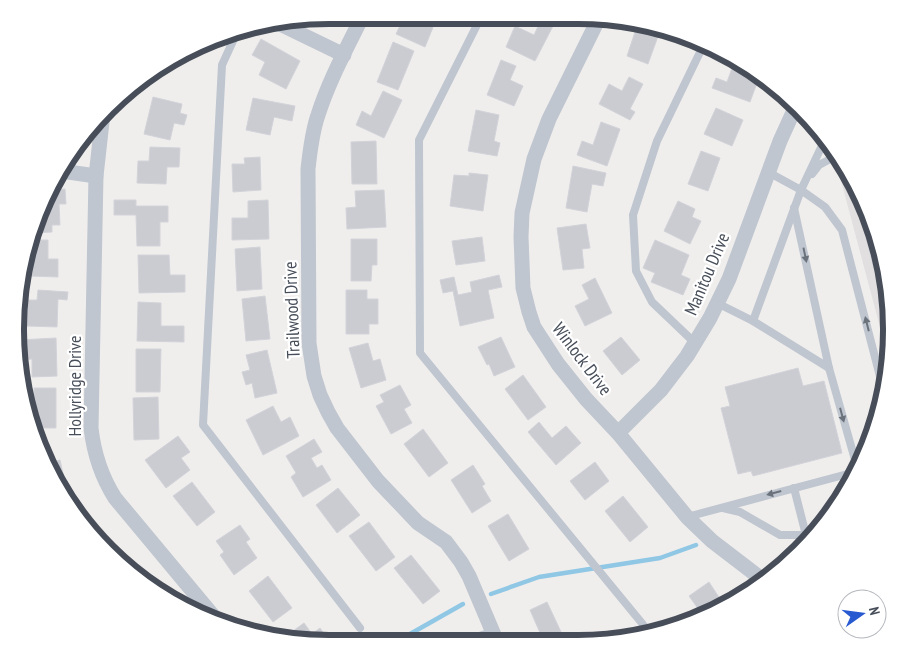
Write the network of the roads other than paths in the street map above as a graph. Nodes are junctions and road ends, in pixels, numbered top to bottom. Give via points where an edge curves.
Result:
1 (359, 24) edge
2 (477, 24) edge
3 (596, 24) edge
4 (286, 27) edge
5 (234, 39) edge
6 (701, 50) edge
7 (344, 55) junction
8 (793, 112) edge
9 (102, 126) edge
10 (822, 146) edge
11 (831, 159) edge
12 (68, 172) edge
13 (768, 172) junction
14 (96, 176) junction
15 (801, 190) junction
16 (794, 208) junction
17 (717, 303) junction
18 (753, 321) junction
19 (695, 342) junction
20 (829, 368) junction
21 (880, 375) edge
22 (618, 433) junction
23 (855, 459) edge
24 (847, 474) edge
25 (794, 488) junction
26 (721, 507) junction
27 (687, 517) junction
28 (806, 532) edge
29 (804, 535) edge
30 (759, 576) edge
31 (209, 611) edge
32 (645, 627) edge
33 (360, 628) dead end
34 (494, 635) edge

1 - 7 street, Trailwood Drive
2 - 32 lane via 418,140 420,352
3 - 22 street, Winlock Drive via 549,119 534,159 522,212 523,288 534,327 558,364
4 - 7 street
5 - 33 lane via 222,65 203,425
6 - 19 lane via 657,141 633,215 636,271 652,302
7 - 34 street, Trailwood Drive via 317,117 308,169 309,343 314,376 337,428 378,481 418,523 446,542 461,562
8 - 13 street, Manitou Drive
9 - 14 street, Hollyridge Drive
10 - 15 lane
11 - 15 lane via 819,165
12 - 14 street
13 - 15 lane
13 - 17 street, Manitou Drive
14 - 31 street, Hollyridge Drive via 91,428 96,457 114,498
15 - 16 lane
21 -> 15 lane via 842,230 825,207
16 - 18 lane
16 -> 20 lane
17 - 18 lane
17 - 19 street, Manitou Drive
18 - 20 lane
19 - 22 street, Manitou Drive via 661,390
20 -> 23 lane
22 - 27 street, Winlock Drive
24 - 25 lane
25 -> 26 lane
25 - 28 lane
26 - 27 lane
26 - 29 lane via 740,512 780,535
27 - 30 street, Winlock Drive via 712,541

